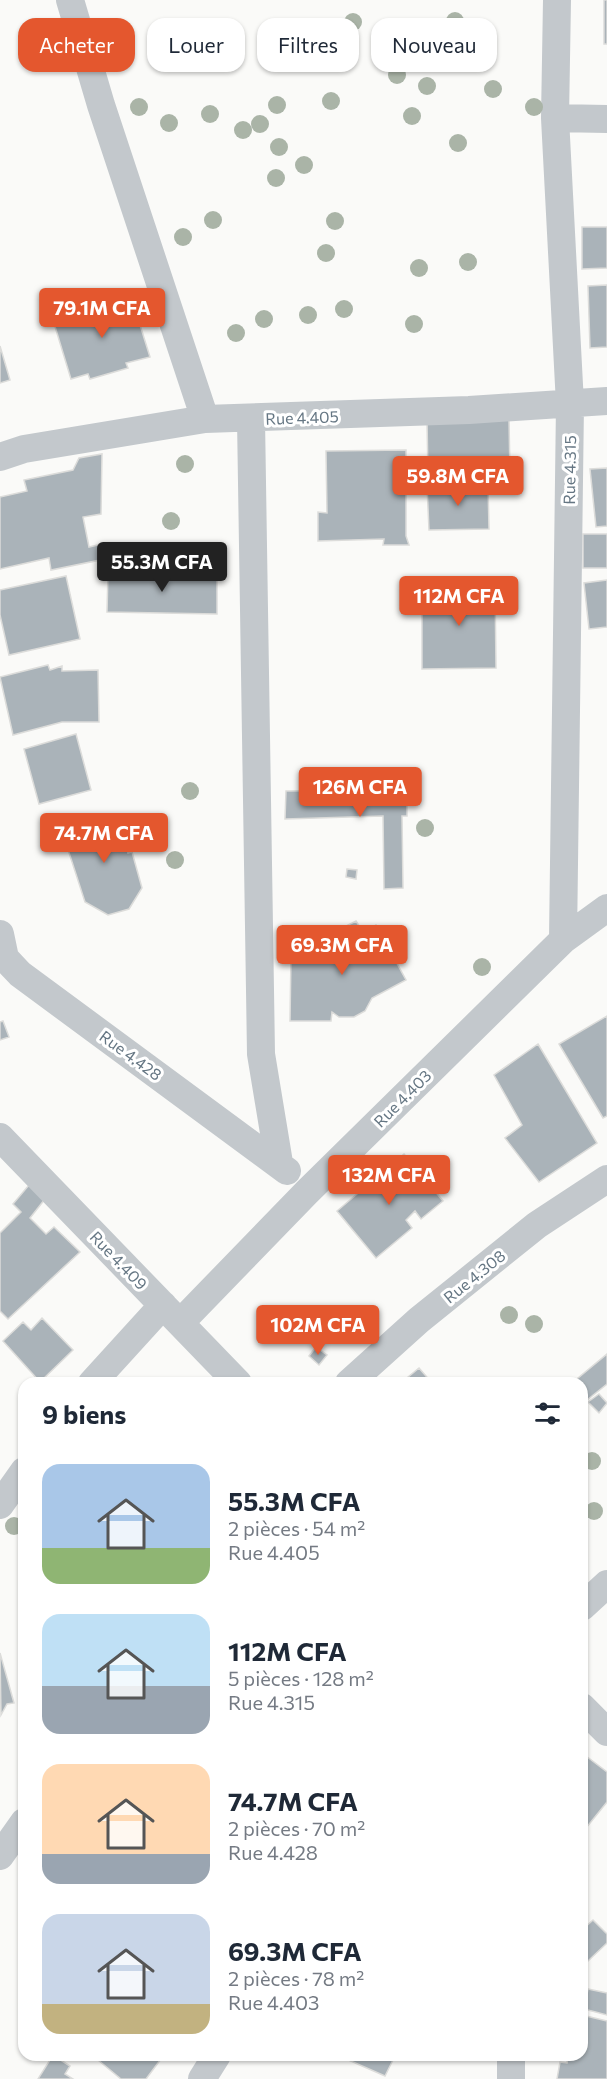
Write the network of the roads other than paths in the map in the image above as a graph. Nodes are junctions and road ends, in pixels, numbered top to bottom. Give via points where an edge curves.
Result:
1 (70, 0) edge
2 (557, 0) edge
3 (555, 118) junction
4 (607, 119) edge
5 (607, 401) edge
6 (570, 404) junction
7 (205, 419) junction
8 (251, 419) junction
9 (0, 457) edge
10 (607, 908) edge
11 (0, 934) edge
12 (563, 940) junction
13 (0, 1137) edge
14 (279, 1163) junction
15 (607, 1179) edge
16 (307, 1192) junction
17 (171, 1314) junction
18 (99, 1377) edge
19 (232, 1377) edge
20 (356, 1377) edge
21 (18, 1480) edge
22 (0, 1505) edge
23 (607, 1584) edge
24 (588, 1601) edge
25 (588, 1713) edge
26 (607, 1732) edge
27 (18, 1830) edge
28 (0, 1856) edge
29 (213, 2061) edge
30 (511, 2061) edge
31 (202, 2079) edge
32 (511, 2079) edge

1 - 7 street
2 - 3 street, Rue 4.315
3 - 4 street
3 - 6 street, Rue 4.315
5 - 6 street, Rue 4.405
6 - 8 street, Rue 4.405
6 - 12 street, Rue 4.315
7 - 8 street, Rue 4.405
7 - 9 street, Rue 4.405 via 24,449
8 - 14 street via 261,1054
10 - 12 street, Rue 4.403
11 - 14 street, Rue 4.428 via 5,958 20,974
12 - 16 street, Rue 4.403
13 - 17 street, Rue 4.409
14 - 16 street, Rue 4.428
15 - 20 street, Rue 4.308 via 537,1225
16 - 17 street, Rue 4.403
17 - 18 street, Rue 4.403
17 - 19 street, Rue 4.409
21 - 22 street
23 - 24 street
25 - 26 street
27 - 28 street
29 - 31 street
30 - 32 street

